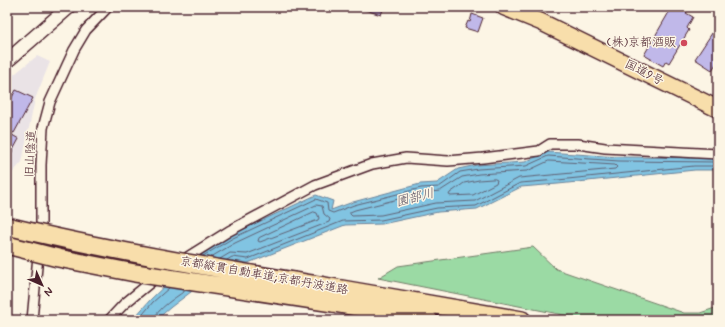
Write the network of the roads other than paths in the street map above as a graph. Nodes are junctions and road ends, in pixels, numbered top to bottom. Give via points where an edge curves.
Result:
1 (69, 7) edge
2 (108, 7) edge
3 (504, 7) edge
4 (7, 61) edge
5 (718, 109) edge
6 (718, 154) edge
7 (7, 226) edge
8 (7, 245) edge
9 (332, 295) junction
10 (32, 320) edge
11 (109, 320) edge
12 (429, 320) edge
13 (522, 320) edge

1 - 4 main road
2 - 10 street, 旧山陰道 via 79,40 50,102 43,128 41,224
3 - 5 highway, 国道9号 via 547,25
6 - 11 street via 550,144 539,151 483,158 448,161 406,158 372,164 314,185 228,231 162,273
7 - 9 highway, 京都縦貫自動車道;京都丹波道路, bridge
8 - 9 highway, 京都縦貫自動車道;京都丹波道路, bridge via 135,273
9 - 12 highway, 京都縦貫自動車道;京都丹波道路
9 - 13 highway, 京都縦貫自動車道;京都丹波道路

